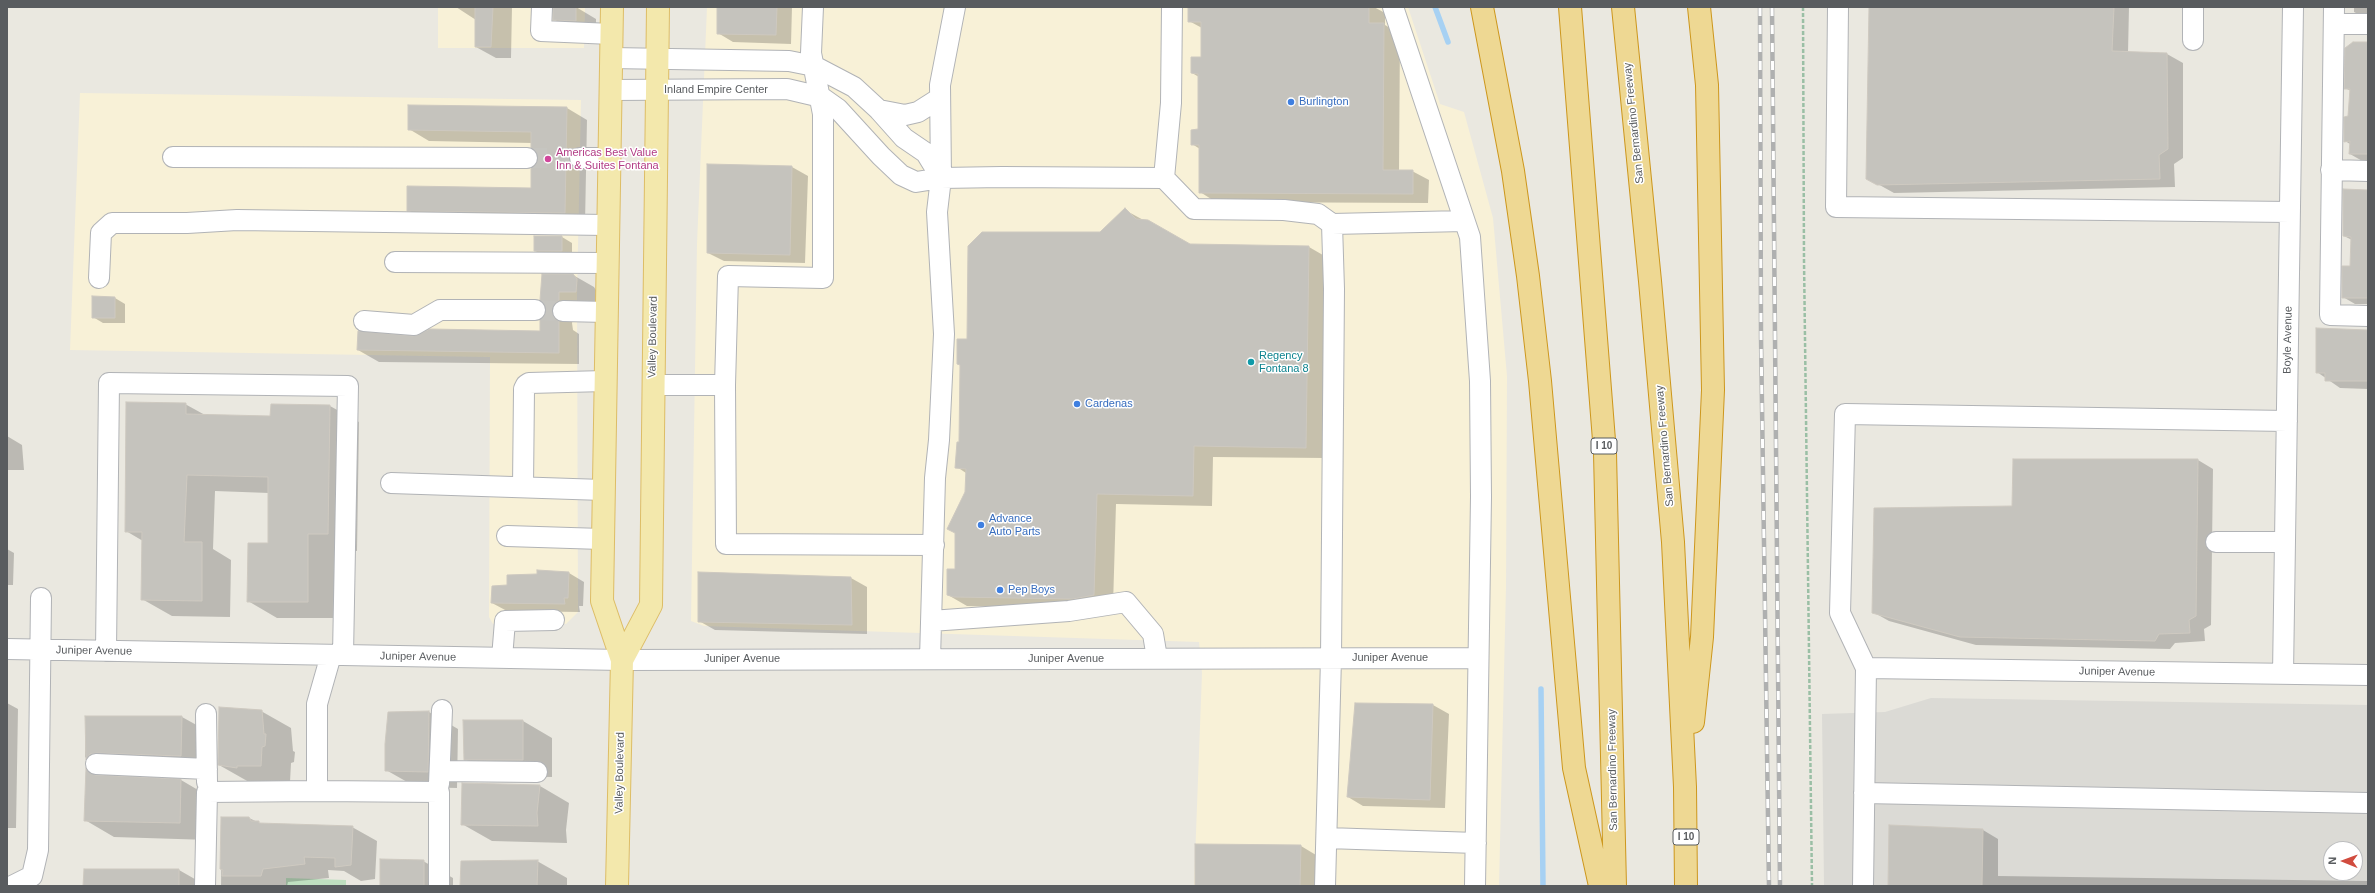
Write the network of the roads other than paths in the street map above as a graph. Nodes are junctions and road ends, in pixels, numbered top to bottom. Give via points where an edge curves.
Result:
1 (542, 7) edge
2 (612, 7) edge
3 (658, 7) edge
4 (813, 7) edge
5 (956, 7) edge
6 (1172, 7) edge
7 (1393, 7) edge
8 (1482, 7) edge
9 (1570, 7) edge
10 (1623, 7) edge
11 (1699, 7) edge
12 (1838, 7) edge
13 (2194, 7) edge
14 (2293, 7) edge
15 (2334, 15) edge
16 (2368, 24) edge
17 (612, 34) junction
18 (2193, 40) dead end
19 (611, 58) junction
20 (657, 59) junction
21 (814, 66) junction
22 (610, 90) junction
23 (656, 90) junction
24 (821, 97) junction
25 (940, 98) junction
26 (879, 110) junction
27 (173, 157) dead end
28 (527, 158) tunnel mouth
29 (580, 158) tunnel mouth
30 (609, 158) junction
31 (2331, 170) junction
32 (2368, 171) edge
33 (941, 178) junction
34 (1164, 178) junction
35 (2290, 212) junction
36 (1464, 221) junction
37 (1332, 224) junction
38 (607, 225) junction
39 (395, 262) dead end
40 (607, 263) junction
41 (99, 278) dead end
42 (535, 310) tunnel mouth
43 (563, 311) tunnel mouth
44 (606, 312) junction
45 (2368, 316) edge
46 (364, 321) dead end
47 (605, 381) junction
48 (653, 385) junction
49 (725, 385) junction
50 (2287, 421) junction
51 (391, 483) dead end
52 (523, 487) junction
53 (603, 490) junction
54 (507, 536) dead end
55 (602, 539) junction
56 (2216, 542) dead end
57 (2285, 542) junction
58 (934, 545) junction
59 (42, 598) dead end
60 (554, 620) dead end
61 (931, 621) junction
62 (7, 649) edge
63 (41, 650) junction
64 (106, 651) junction
65 (337, 655) junction
66 (502, 658) junction
67 (1157, 658) junction
68 (1331, 658) junction
69 (1478, 658) junction
70 (930, 659) junction
71 (622, 660) junction
72 (1866, 668) junction
73 (2283, 674) junction
74 (2368, 675) edge
75 (442, 710) dead end
76 (206, 714) dead end
77 (96, 764) dead end
78 (207, 769) junction
79 (440, 771) junction
80 (537, 772) dead end
81 (1685, 787) junction
82 (317, 791) junction
83 (207, 792) junction
84 (439, 792) junction
85 (1864, 793) junction
86 (2368, 803) edge
87 (1326, 838) junction
88 (1476, 843) junction
89 (12, 886) edge
90 (205, 886) edge
91 (439, 886) edge
92 (617, 886) edge
93 (1325, 886) edge
94 (1475, 886) edge
95 (1600, 886) edge
96 (1615, 886) edge
97 (1686, 886) edge
98 (1863, 886) edge

1 - 17 street via 540,31
2 - 17 main road, Valley Boulevard
3 - 20 main road, Valley Boulevard
4 - 21 street via 811,53
5 - 25 street via 940,85
6 - 34 street via 1171,103
7 - 36 street
8 - 95 highway via 1513,172 1528,276 1540,381 1574,768
9 - 96 highway, San Bernardino Freeway / I 10 via 1605,453
10 - 81 highway, San Bernardino Freeway / I 10 via 1672,534
11 - 81 highway via 1707,84 1713,398 1702,637
12 - 35 street via 1836,207
13 - 18 street
14 - 35 street, Boyle Avenue
15 - 16 street
15 - 31 street
17 - 19 main road, Valley Boulevard
19 - 20 street
19 - 22 main road, Valley Boulevard
20 - 21 street via 789,61
20 - 23 main road, Valley Boulevard
21 - 24 street
21 - 26 street via 854,87
22 - 23 street, Inland Empire Center
22 - 30 main road, Valley Boulevard
23 - 24 street, Inland Empire Center via 787,89
23 - 48 main road, Valley Boulevard
24 - 33 street via 838,109 901,175 916,182
24 - 49 street via 823,278 728,276
25 - 26 street via 918,112 905,115
25 - 33 street
26 - 33 street via 904,138 926,153
27 - 28 street
29 - 30 street
30 - 38 main road, Valley Boulevard
31 - 32 street
31 - 45 street via 2330,315
33 - 34 street
33 - 58 street via 937,212 944,334
34 - 37 street via 1194,209 1284,210 1318,214
35 - 50 street, Boyle Avenue
36 - 37 street
36 - 69 street via 1470,237 1480,381
37 - 68 street via 1334,289
38 - 40 main road, Valley Boulevard
38 - 41 street via 237,220 112,223 101,233
39 - 40 street
40 - 44 main road, Valley Boulevard
42 - 46 street via 440,310 414,325
43 - 44 street
44 - 47 main road, Valley Boulevard
47 - 52 street via 530,383 526,386
47 - 53 main road, Valley Boulevard
48 - 49 street
48 - 71 main road, Valley Boulevard via 651,605
49 - 58 street via 726,544
50 - 57 street, Boyle Avenue
50 - 72 street via 1845,414 1840,613
51 - 52 street
52 - 53 street
53 - 55 main road, Valley Boulevard
54 - 55 street
55 - 71 main road, Valley Boulevard via 602,601
56 - 57 street
57 - 73 street, Boyle Avenue
58 - 61 street
59 - 63 street
60 - 66 street via 505,621
61 - 67 street via 1069,611 1126,602 1153,634
61 - 70 street
62 - 63 street, Juniper Avenue
63 - 64 street, Juniper Avenue
63 - 89 street via 38,850 32,876
64 - 65 street, Juniper Avenue
64 - 65 street via 109,383 348,386
65 - 66 street, Juniper Avenue
65 - 82 street via 317,704
66 - 71 street, Juniper Avenue
67 - 68 street, Juniper Avenue
67 - 70 street, Juniper Avenue
68 - 69 street, Juniper Avenue
68 - 87 street
69 - 88 street
70 - 71 street, Juniper Avenue
71 - 92 main road, Valley Boulevard
72 - 73 street, Juniper Avenue
72 - 85 street
73 - 74 street, Juniper Avenue
75 - 79 street
76 - 78 street
77 - 78 street
78 - 83 street
79 - 80 street
79 - 84 street
81 - 97 highway, San Bernardino Freeway / I 10
82 - 83 street
82 - 84 street
83 - 90 street
84 - 91 street
85 - 86 street
85 - 98 street
87 - 88 street
87 - 93 street
88 - 94 street

